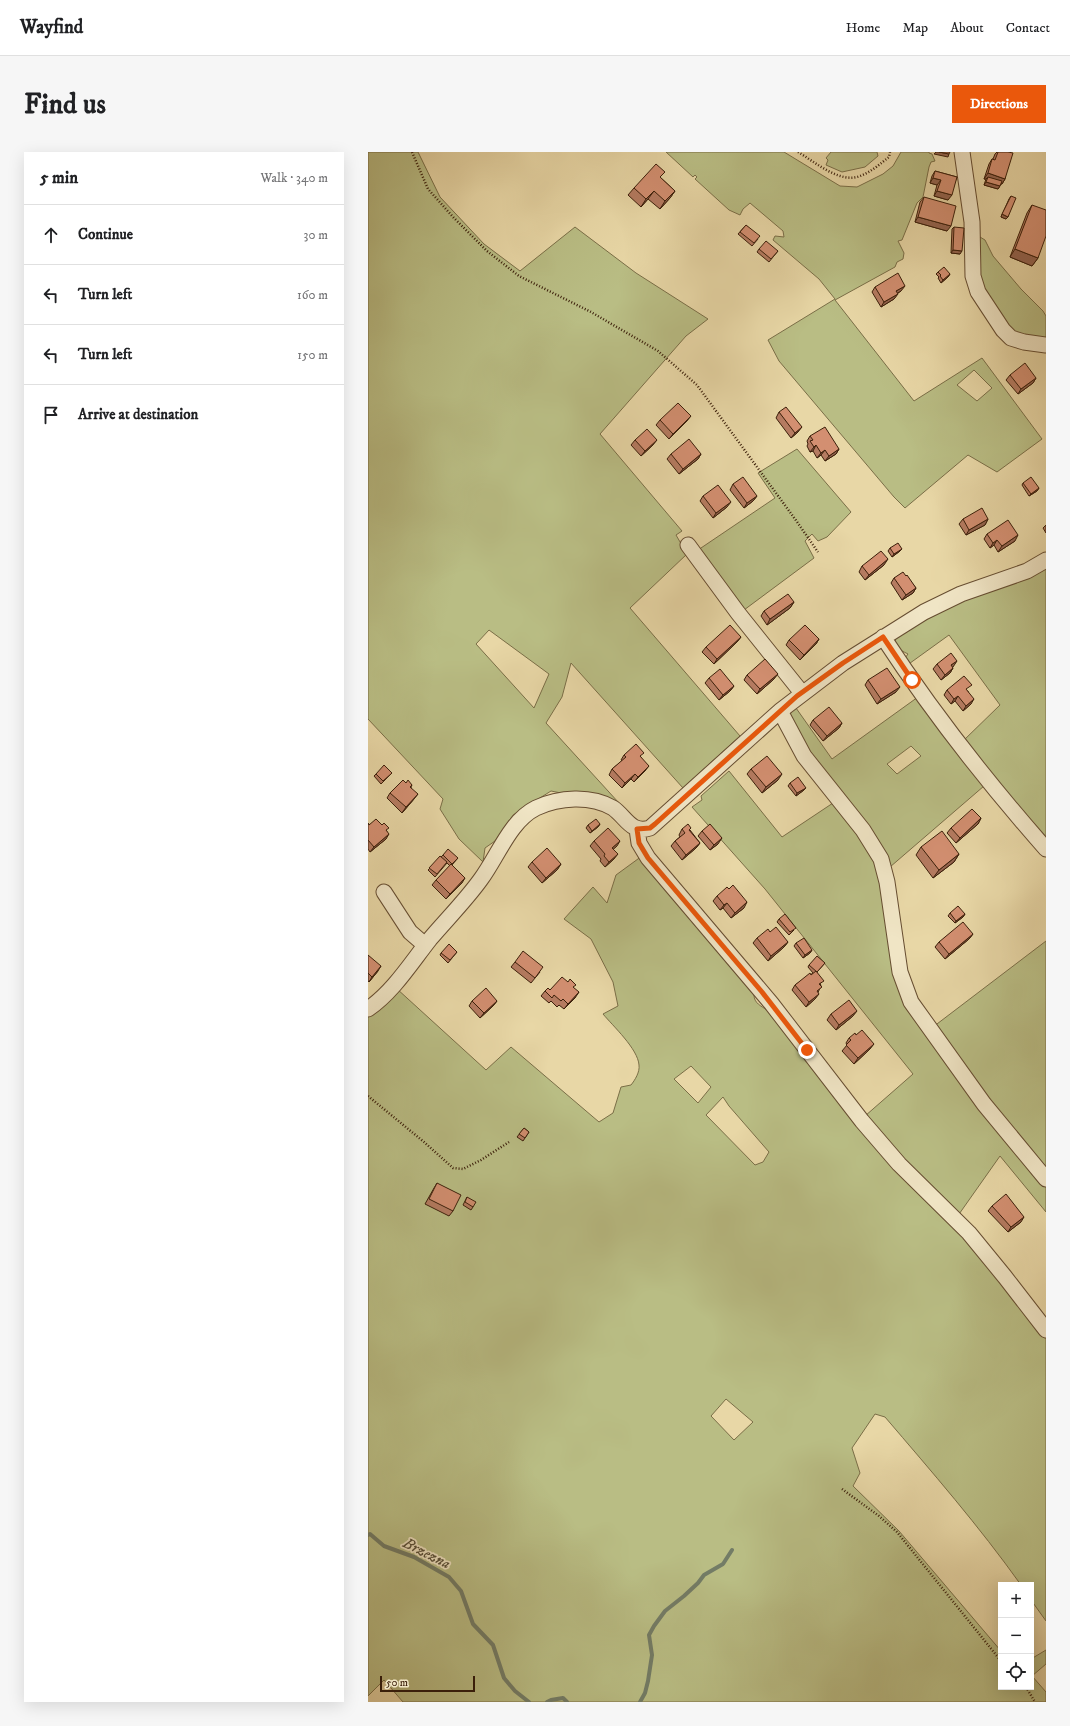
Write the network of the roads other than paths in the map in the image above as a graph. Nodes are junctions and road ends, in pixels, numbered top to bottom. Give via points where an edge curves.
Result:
1 (962, 152) edge
2 (1046, 345) edge
3 (688, 545) dead end
4 (1046, 560) edge
5 (883, 637) junction
6 (802, 693) junction
7 (780, 711) junction
8 (637, 829) junction
9 (1046, 849) edge
10 (384, 892) dead end
11 (425, 945) junction
12 (368, 1009) edge
13 (1046, 1179) edge
14 (1046, 1330) edge

1 - 2 street via 972,222 973,276 978,292 1011,338
3 - 6 street
4 - 5 street via 1014,576 961,594 924,612
5 - 6 street
5 - 9 street via 916,687 980,772
6 - 7 street
7 - 8 street via 655,824 650,828
7 - 13 street via 804,756 863,830 881,859 887,882 900,972 911,1002 984,1104
8 - 11 street via 612,808 587,799 554,802 536,808 516,824 481,879
8 - 14 street via 639,843 648,858 771,1003 862,1121 899,1164 969,1233
10 - 11 street via 410,932
11 - 12 street via 377,1003

